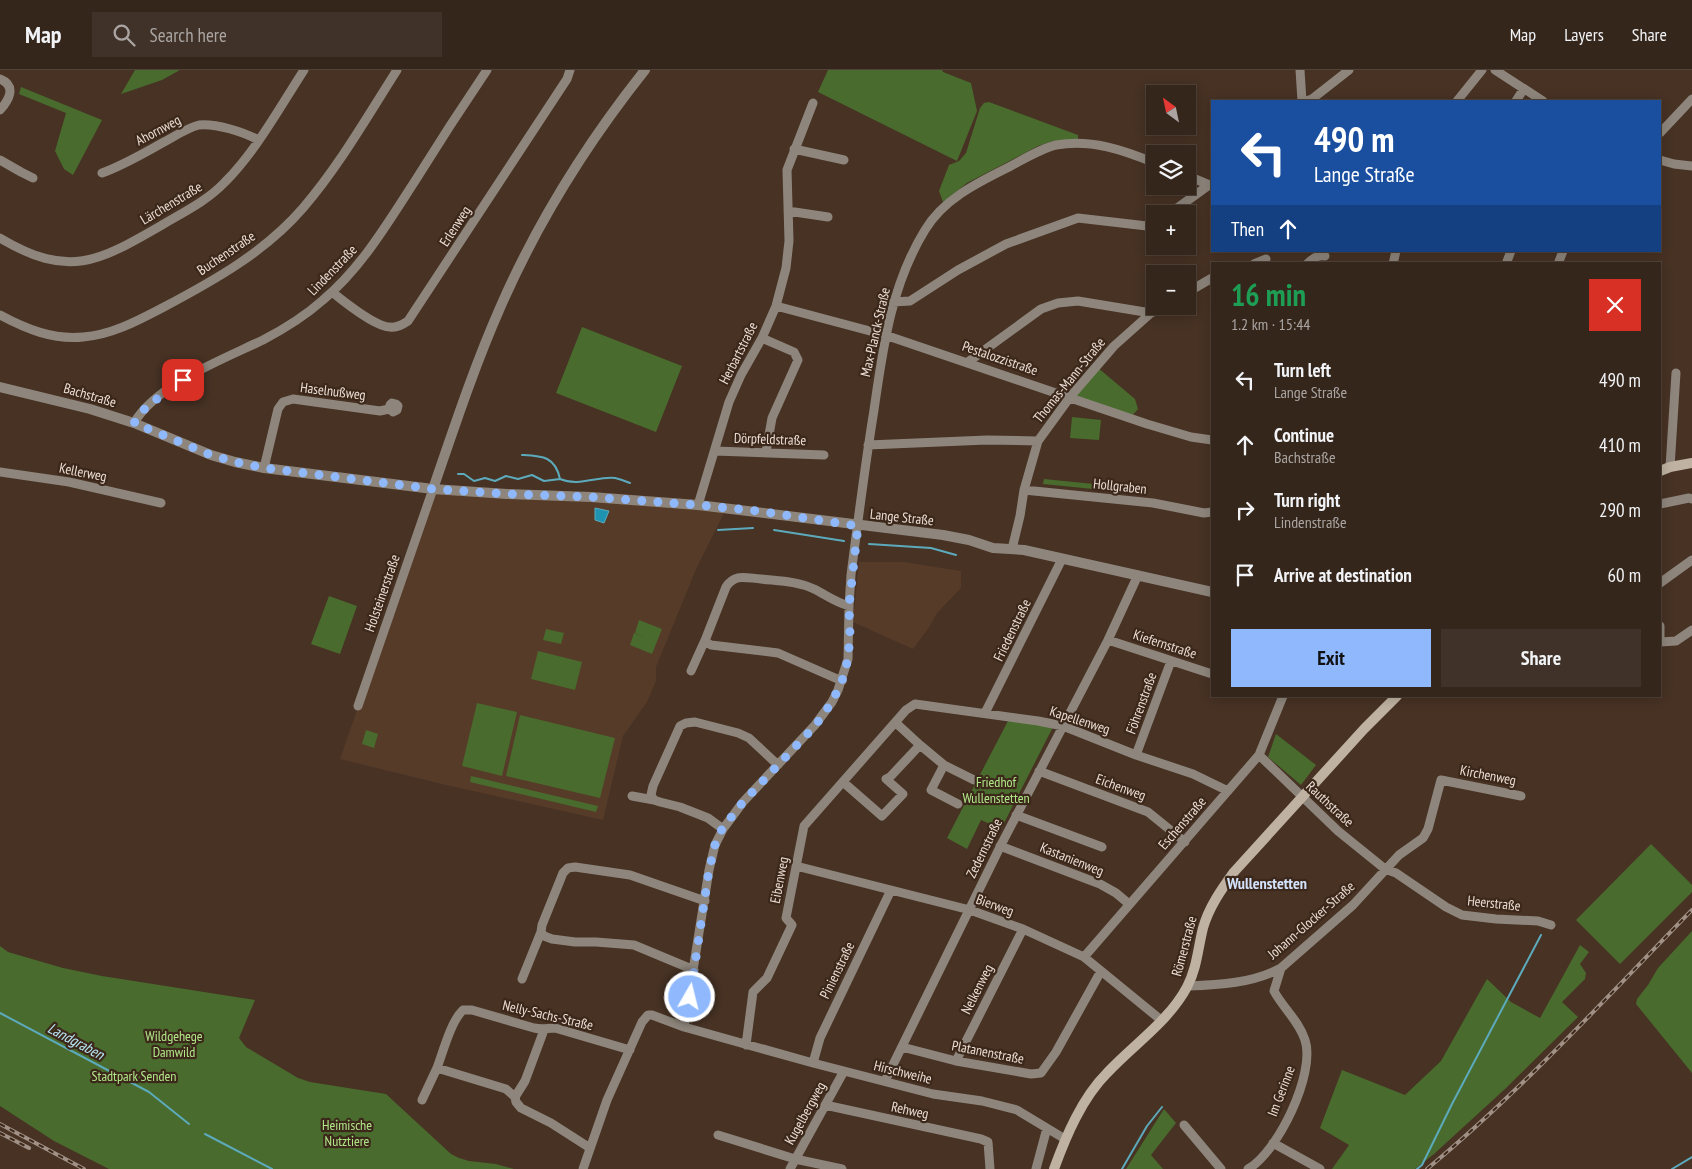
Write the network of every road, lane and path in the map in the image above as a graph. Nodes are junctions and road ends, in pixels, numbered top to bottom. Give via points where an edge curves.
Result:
1 (304, 70) edge
2 (397, 70) edge
3 (487, 70) edge
4 (570, 70) edge
5 (645, 70) edge
6 (1300, 70) edge
7 (1349, 70) edge
8 (1482, 70) edge
9 (1495, 70) edge
10 (0, 79) edge
11 (1523, 90) junction
12 (1692, 99) edge
13 (1302, 100) edge
14 (1309, 100) edge
15 (1459, 100) edge
16 (1517, 100) edge
17 (1541, 100) edge
18 (813, 103) dead end
19 (0, 110) edge
20 (1661, 132) edge
21 (258, 140) junction
22 (794, 149) junction
23 (0, 160) edge
24 (844, 160) dead end
25 (1146, 160) edge
26 (1661, 160) edge
27 (1692, 166) edge
28 (102, 172) dead end
29 (33, 178) dead end
30 (1196, 179) edge
31 (1211, 186) edge
32 (1182, 205) edge
33 (788, 210) junction
34 (828, 217) dead end
35 (1146, 226) edge
36 (0, 238) edge
37 (1325, 256) dead end
38 (1309, 262) edge
39 (1211, 279) edge
40 (1196, 287) edge
41 (332, 292) junction
42 (893, 302) junction
43 (776, 306) junction
44 (1146, 312) edge
45 (0, 315) edge
46 (1149, 315) edge
47 (885, 335) junction
48 (762, 338) junction
49 (968, 362) junction
50 (1676, 373) dead end
51 (0, 387) edge
52 (1070, 397) junction
53 (389, 409) dead end
54 (134, 423) junction
55 (1211, 440) edge
56 (1038, 441) junction
57 (868, 445) junction
58 (715, 451) junction
59 (766, 452) junction
60 (824, 454) dead end
61 (1692, 463) edge
62 (1670, 467) junction
63 (264, 468) junction
64 (1661, 471) edge
65 (0, 472) edge
66 (433, 489) junction
67 (1024, 490) junction
68 (1692, 499) edge
69 (161, 503) dead end
70 (1661, 504) edge
71 (698, 505) junction
72 (1211, 512) edge
73 (858, 526) junction
74 (1012, 549) junction
75 (1062, 559) junction
76 (1692, 560) edge
77 (1138, 575) junction
78 (1661, 582) edge
79 (1211, 592) edge
80 (849, 606) junction
81 (1692, 630) edge
82 (706, 638) junction
83 (1108, 640) junction
84 (1661, 642) edge
85 (1171, 661) junction
86 (691, 670) dead end
87 (1211, 674) edge
88 (842, 681) junction
89 (1283, 697) edge
90 (1396, 697) edge
91 (915, 704) joint
92 (358, 706) dead end
93 (985, 714) junction
94 (896, 723) junction
95 (1062, 726) junction
96 (920, 745) junction
97 (1136, 755) junction
98 (1260, 755) junction
99 (778, 765) junction
100 (944, 765) junction
101 (1039, 771) junction
102 (974, 780) dead end
103 (843, 782) junction
104 (1228, 791) junction
105 (632, 796) dead end
106 (1521, 796) dead end
107 (1302, 797) junction
108 (654, 800) junction
109 (958, 804) dead end
110 (1016, 815) junction
111 (722, 829) junction
112 (1185, 842) junction
113 (1000, 846) junction
114 (1102, 847) dead end
115 (796, 866) junction
116 (1386, 869) junction
117 (891, 890) junction
118 (705, 901) junction
119 (1129, 904) junction
120 (970, 910) junction
121 (1551, 925) dead end
122 (1023, 929) junction
123 (541, 932) junction
124 (1084, 957) junction
125 (1281, 968) junction
126 (694, 970) junction
127 (1101, 971) junction
128 (522, 979) dead end
129 (1188, 986) junction
130 (1161, 1020) junction
131 (684, 1027) junction
132 (544, 1030) junction
133 (746, 1045) junction
134 (902, 1047) junction
135 (630, 1050) junction
136 (956, 1061) junction
137 (813, 1063) junction
138 (437, 1068) junction
139 (844, 1071) junction
140 (885, 1081) junction
141 (515, 1097) junction
142 (422, 1100) dead end
143 (825, 1105) junction
144 (1184, 1125) dead end
145 (1048, 1128) junction
146 (718, 1135) dead end
147 (1065, 1140) junction
148 (1273, 1143) junction
149 (590, 1148) junction
150 (795, 1158) junction
151 (583, 1169) edge
152 (790, 1169) edge
153 (842, 1169) edge
154 (990, 1169) edge
155 (1036, 1169) edge
156 (1054, 1169) edge
157 (1221, 1169) edge
158 (1248, 1169) edge
159 (1320, 1169) edge

1 - 21 street, Lärchenstraße
2 - 45 street, Buchenstraße via 334,167 302,209 255,252 222,274 156,311 95,336 57,337 29,329
3 - 41 street, Lindenstraße via 380,236
4 - 41 street, Erlenweg via 408,321 397,327 383,326
5 - 66 street via 604,122 569,177 521,266 483,349
6 - 13 street
7 - 14 street
8 - 15 street
9 - 11 street
10 - 19 street via 6,82 10,92
11 - 16 street
11 - 17 street
12 - 20 street
18 - 22 street, Herbartstraße
21 - 28 street, Ahornweg via 213,126 198,126
21 - 36 street, Lärchenstraße via 214,193 107,255 83,261 58,261 35,256
22 - 24 street
22 - 33 street, Herbartstraße via 787,170
23 - 29 street
25 - 42 street, Max-Planck-Straße via 1091,144 1056,145 979,182 956,196 925,229
26 - 27 street
30 - 31 street
31 - 32 street
33 - 34 street
33 - 43 street, Herbartstraße via 789,241
35 - 42 street via 1078,218 1006,244 910,301
37 - 38 street
39 - 40 street
41 - 54 street, Lindenstraße via 290,324 188,376 146,407
42 - 47 street, Max-Planck-Straße
43 - 47 street, Pestalozzistraße
43 - 48 street, Herbartstraße
44 - 49 street via 1078,301 1058,303 1041,309
46 - 52 street, Thomas-Mann-Straße via 1114,346
47 - 49 street, Pestalozzistraße
47 - 57 street, Max-Planck-Straße
48 - 58 street, Herbartstraße via 729,402
48 - 59 street via 794,352 798,360 772,418
49 - 52 street, Pestalozzistraße
50 - 62 street
51 - 54 street, Bachstraße via 63,401
52 - 55 street, Pestalozzistraße via 1160,428
52 - 56 street, Thomas-Mann-Straße
53 - 63 street, Haselnußweg via 380,411 293,399 283,402 278,410
54 - 63 street, Bachstraße via 211,455
56 - 57 street
56 - 67 street, Thomas-Mann-Straße
57 - 73 street, Max-Planck-Straße
58 - 59 street, Dörpfeldstraße
58 - 71 street, Herbartstraße
59 - 60 street, Dörpfeldstraße
61 - 62 main road
62 - 64 main road
63 - 66 street, Bachstraße
65 - 69 street, Kellerweg via 69,482
66 - 71 street, Lange Straße
66 - 92 street, Holsteinerstraße
67 - 72 street, Hollgraben
67 - 74 street, Thomas-Mann-Straße
68 - 70 street
71 - 73 street, Lange Straße
73 - 74 street, Lange Straße via 943,535 993,548
73 - 80 street, Max-Planck-Straße
74 - 75 street, Lange Straße
75 - 77 street, Lange Straße
75 - 93 street, Friedenstraße
76 - 78 street
77 - 79 street, Lange Straße
77 - 83 street, Zedernstraße
80 - 82 street via 799,584 775,579 737,578 726,587
80 - 88 street, Max-Planck-Straße via 849,654
81 - 84 street via 1676,641
82 - 86 street
82 - 88 street via 711,645 778,653
83 - 85 street, Kiefernstraße
83 - 95 street, Zedernstraße
85 - 87 street, Kiefernstraße
85 - 97 street, Föhrenstraße
88 - 99 street, Max-Planck-Straße via 815,726
89 - 98 street, Eschenstraße
90 - 107 main road, Römerstraße
91 - 93 street, Kapellenweg
91 - 94 street, Eibenweg
93 - 95 street, Kapellenweg
94 - 96 street
94 - 103 street, Eibenweg
95 - 97 street, Kapellenweg
95 - 101 street, Zedernstraße
96 - 100 street
96 - 103 street via 886,779 903,794 882,816
97 - 104 street, Kapellenweg via 1193,774
98 - 104 street, Eschenstraße
98 - 107 street, Rauthstraße
99 - 108 street via 749,738 695,722 686,723 676,733 653,786 651,795
99 - 111 street, Max-Planck-Straße
100 - 102 street
100 - 109 street via 931,790
101 - 110 street, Zedernstraße
101 - 112 street, Eichenweg via 1148,812
103 - 115 street, Eibenweg via 804,826
104 - 112 street, Eschenstraße
105 - 108 street
106 - 116 street, Kirchenweg via 1442,780 1423,838
107 - 116 street, Rauthstraße via 1338,832
107 - 129 main road, Römerstraße via 1234,872 1217,896 1208,912
108 - 111 street via 696,812
110 - 113 street, Zedernstraße
110 - 114 street
111 - 118 street, Max-Planck-Straße via 709,870
112 - 119 street, Eschenstraße
113 - 119 street, Kastanienweg via 1100,884
113 - 120 street, Zedernstraße
115 - 117 street, Bierweg
115 - 133 street, Eibenweg via 786,918 792,925 767,978 753,992
116 - 121 street, Heerstraße via 1462,914
116 - 125 street, Johann-Glocker-Straße via 1353,905
117 - 120 street, Bierweg
117 - 137 street, Pinienstraße via 820,1038
118 - 123 street via 630,874 568,868 563,873
118 - 126 street, Max-Planck-Straße
119 - 124 street, Eschenstraße
120 - 122 street, Bierweg
120 - 134 street, Zedernstraße
122 - 124 street, Bierweg
122 - 136 street, Nelkenweg
123 - 126 street via 552,939 634,945
123 - 128 street
124 - 127 street, Bierweg
125 - 129 street, Johann-Glocker-Straße via 1253,979
125 - 148 street, Im Gerinne via 1274,991 1300,1026 1308,1057 1291,1113
126 - 131 street, Max-Planck-Straße
127 - 130 street, Bierweg
127 - 136 street, Platanenstraße via 1042,1073 1031,1074
129 - 130 main road, Römerstraße
130 - 147 main road, Römerstraße via 1094,1088
131 - 133 street, Hirschweihe
131 - 135 street via 648,1015
132 - 135 street, Nelly-Sachs-Straße via 555,1028
132 - 138 street, Nelly-Sachs-Straße via 463,1010
132 - 141 street via 525,1082
133 - 137 street, Hirschweihe
134 - 136 street, Platanenstraße
134 - 140 street, Zedernstraße
135 - 149 street
137 - 139 street, Hirschweihe
138 - 141 street via 506,1089
138 - 142 street, Nelly-Sachs-Straße
139 - 140 street, Hirschweihe
139 - 143 street, Kugelbergweg
140 - 145 street, Hirschweihe via 1017,1110
141 - 149 street via 521,1108
143 - 150 street, Kugelbergweg
143 - 154 street, Rehweg via 981,1139 988,1142
144 - 157 street
145 - 147 street, Hirschweihe
145 - 155 street
146 - 150 street
147 - 156 main road, Römerstraße
148 - 158 street, Im Gerinne via 1261,1160
148 - 159 street
149 - 151 street
150 - 152 street, Kugelbergweg
150 - 153 street

